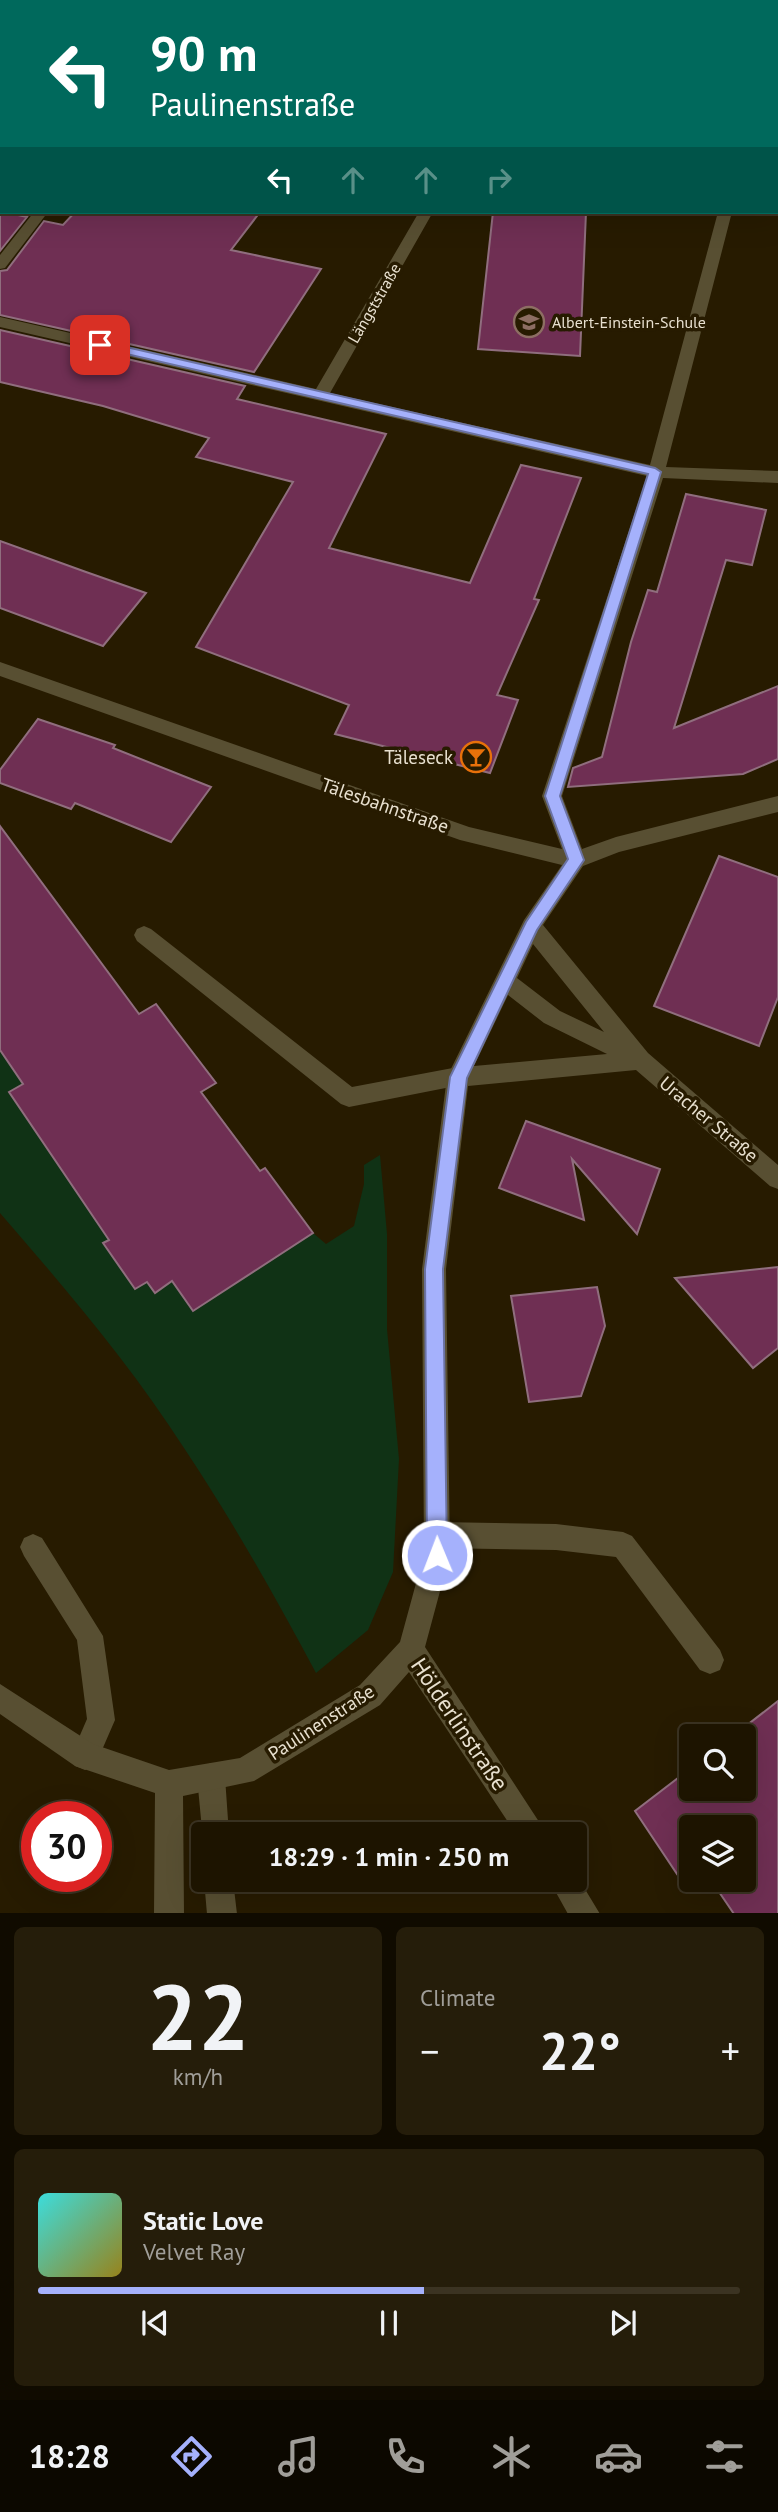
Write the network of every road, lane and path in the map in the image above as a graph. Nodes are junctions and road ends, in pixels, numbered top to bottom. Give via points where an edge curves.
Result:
1 (39, 214) edge
2 (425, 214) edge
3 (724, 214) edge
4 (0, 265) edge
5 (0, 322) edge
6 (321, 395) junction
7 (655, 472) junction
8 (778, 477) edge
9 (0, 669) edge
10 (778, 803) edge
11 (576, 860) junction
12 (531, 926) junction
13 (144, 935) dead end
14 (505, 981) junction
15 (640, 1059) junction
16 (458, 1077) junction
17 (778, 1179) edge
18 (437, 1535) junction
19 (33, 1547) dead end
20 (411, 1650) junction
21 (710, 1660) dead end
22 (0, 1699) edge
23 (85, 1756) junction
24 (211, 1777) junction
25 (169, 1784) junction
26 (214, 1822) edge
27 (525, 1822) edge
28 (220, 1892) edge
29 (571, 1892) edge
30 (169, 1913) edge
31 (222, 1913) edge
32 (585, 1913) edge

1 - 4 street
2 - 6 street, Längststraße
3 - 7 street
5 - 6 street
6 - 7 street
7 - 8 street
7 - 11 street via 552,796
9 - 11 street, Tälesbahnstraße via 467,834
10 - 11 street via 616,845
11 - 12 street, Paulinenstraße
12 - 14 street, Paulinenstraße
12 - 15 street, Uracher Straße
13 - 16 street via 349,1097
14 - 15 street, Uracher Straße via 552,1017
14 - 16 street, Paulinenstraße
15 - 16 street
15 - 17 street, Uracher Straße
16 - 18 street, Paulinenstraße via 434,1269
18 - 20 street, Paulinenstraße via 437,1555
18 - 21 street via 624,1545
19 - 23 street via 90,1636 101,1720
20 - 24 street, Paulinenstraße via 370,1695 244,1772
20 - 27 street, Hölderlinstraße
22 - 23 street, Paulinenstraße
23 - 25 street, Paulinenstraße
24 - 25 street, Paulinenstraße
24 - 26 street
25 - 30 street
28 - 31 street
29 - 32 street

